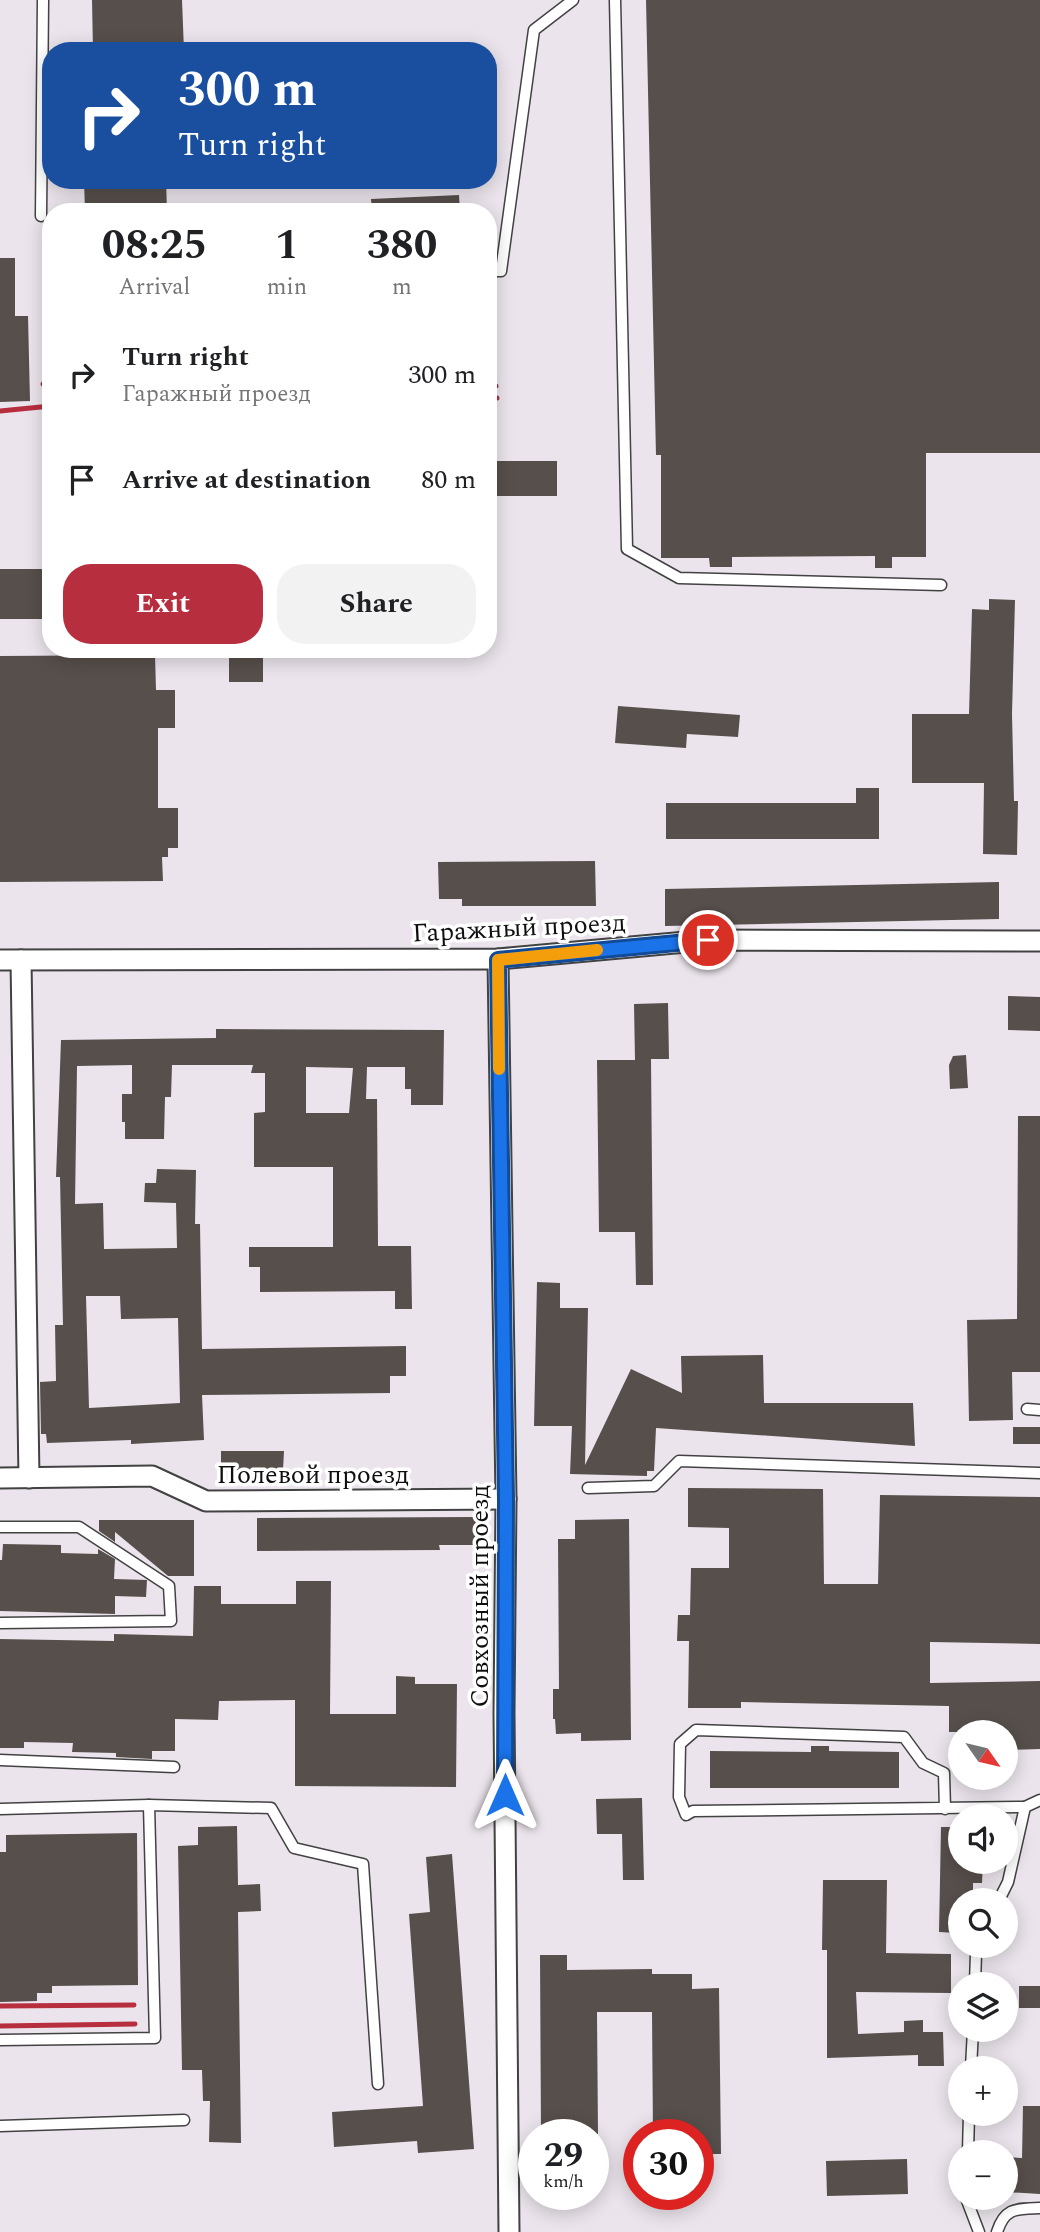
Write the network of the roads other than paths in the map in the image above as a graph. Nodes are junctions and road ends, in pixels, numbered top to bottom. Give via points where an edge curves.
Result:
1 (43, 0) edge
2 (573, 0) edge
3 (615, 0) edge
4 (43, 42) edge
5 (42, 108) edge
6 (41, 216) dead end
7 (497, 271) edge
8 (941, 585) dead end
9 (1040, 941) edge
10 (0, 960) edge
11 (21, 960) junction
12 (498, 960) junction
13 (1027, 1409) dead end
14 (1040, 1410) edge
15 (1040, 1473) edge
16 (0, 1478) edge
17 (29, 1478) junction
18 (588, 1488) dead end
19 (506, 1499) junction
20 (0, 1527) edge
21 (0, 1623) edge
22 (0, 1760) edge
23 (174, 1767) dead end
24 (1040, 1800) edge
25 (149, 1805) junction
26 (1025, 1807) junction
27 (0, 1809) edge
28 (945, 1810) junction
29 (1005, 1888) edge
30 (0, 2040) edge
31 (378, 2084) dead end
32 (184, 2120) dead end
33 (0, 2126) edge
34 (1040, 2208) edge
35 (971, 2210) edge
36 (509, 2232) edge
37 (979, 2232) edge
38 (997, 2232) edge

1 - 4 lane
2 - 7 lane via 534,30 501,271
3 - 8 lane via 626,549 678,578
5 - 6 lane
9 - 12 street, Гаражный проезд via 708,940
10 - 11 street, Гаражный проезд
11 - 12 street, Гаражный проезд
11 - 17 street
12 - 19 street, Совхозный проезд
13 - 14 lane
15 - 18 lane via 679,1461 654,1486
16 - 17 street, Полевой проезд
17 - 19 street, Полевой проезд via 152,1476 206,1501
19 - 36 street, Совхозный проезд
20 - 21 lane via 79,1527 169,1586 171,1621
22 - 23 lane
24 - 26 lane
25 - 27 lane
25 - 30 lane via 155,2038
25 - 31 lane via 271,1808 294,1848 363,1864
26 - 28 lane
26 - 29 lane
28 - 28 lane via 692,1811 686,1815 679,1797 680,1744 696,1730 904,1737 923,1763 944,1773
32 - 33 lane
34 - 38 lane via 1014,2208 1000,2221
35 - 37 lane

